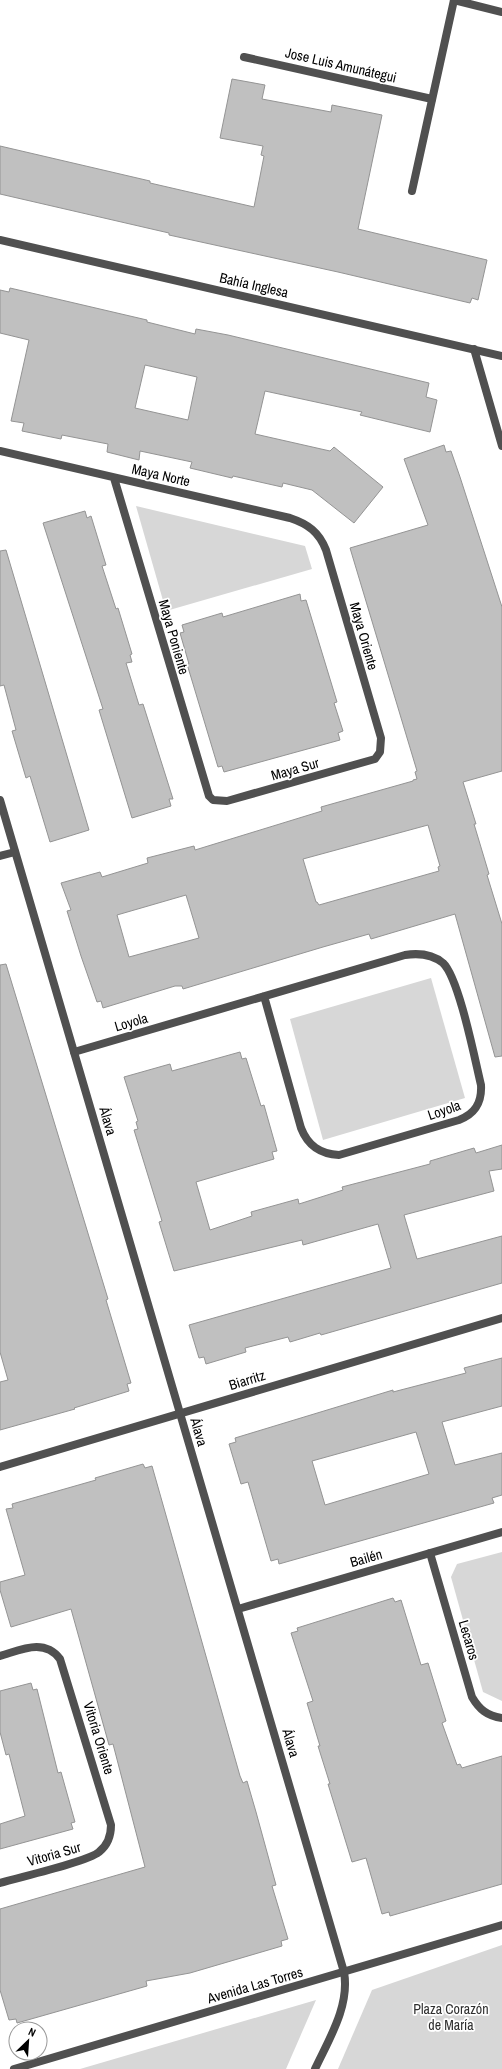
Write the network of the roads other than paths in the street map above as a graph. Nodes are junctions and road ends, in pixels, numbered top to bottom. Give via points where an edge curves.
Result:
1 (454, 0) edge
2 (502, 12) edge
3 (244, 57) dead end
4 (432, 99) junction
5 (412, 191) dead end
6 (0, 240) edge
7 (474, 349) junction
8 (502, 356) edge
9 (502, 446) edge
10 (0, 451) edge
11 (114, 478) junction
12 (314, 530) joint
13 (380, 752) joint
14 (0, 800) edge
15 (213, 800) joint
16 (15, 852) junction
17 (0, 856) edge
18 (264, 996) junction
19 (74, 1052) junction
20 (502, 1318) edge
21 (180, 1414) junction
22 (0, 1467) edge
23 (502, 1532) edge
24 (430, 1553) junction
25 (238, 1609) junction
26 (0, 1656) edge
27 (502, 1718) edge
28 (108, 1840) joint
29 (0, 1883) edge
30 (502, 1925) edge
31 (344, 1972) junction
32 (14, 2069) edge
33 (315, 2069) edge

1 - 2 street
1 - 4 street
3 - 4 street, Jose Luis Amunátegui
4 - 5 street
6 - 7 street, Bahía Inglesa
7 - 8 street, Bahía Inglesa
7 - 9 street
10 - 11 street, Maya Norte
11 - 12 street, Maya Norte via 290,518
11 - 15 street, Maya Poniente via 206,790
12 - 13 street, Maya Oriente via 322,539 326,550 381,738
13 - 15 street, Maya Sur via 375,759 368,762 227,801
14 - 16 street, Álava
16 - 17 street
16 - 19 street, Álava
18 - 18 street, Loyola via 405,955 420,954 434,958 443,963 454,980 481,1086 479,1105 474,1112 459,1120 347,1153 328,1154 317,1150 304,1137
18 - 19 street, Loyola
19 - 21 street, Álava
20 - 21 street, Biarritz
21 - 22 street, Biarritz
21 - 25 street, Álava
23 - 24 street, Bailén
24 - 25 street, Bailén
24 - 27 street, Lecaros via 472,1696 481,1710
25 - 31 street, Álava
26 - 28 street, Vitoria Oriente via 36,1646 49,1648 60,1659 110,1818 111,1832
28 - 29 street, Vitoria Sur via 98,1853 91,1857
30 - 31 street, Avenida Las Torres
31 - 32 street, Avenida Las Torres
31 - 33 street, Álava via 346,1990 342,2007

